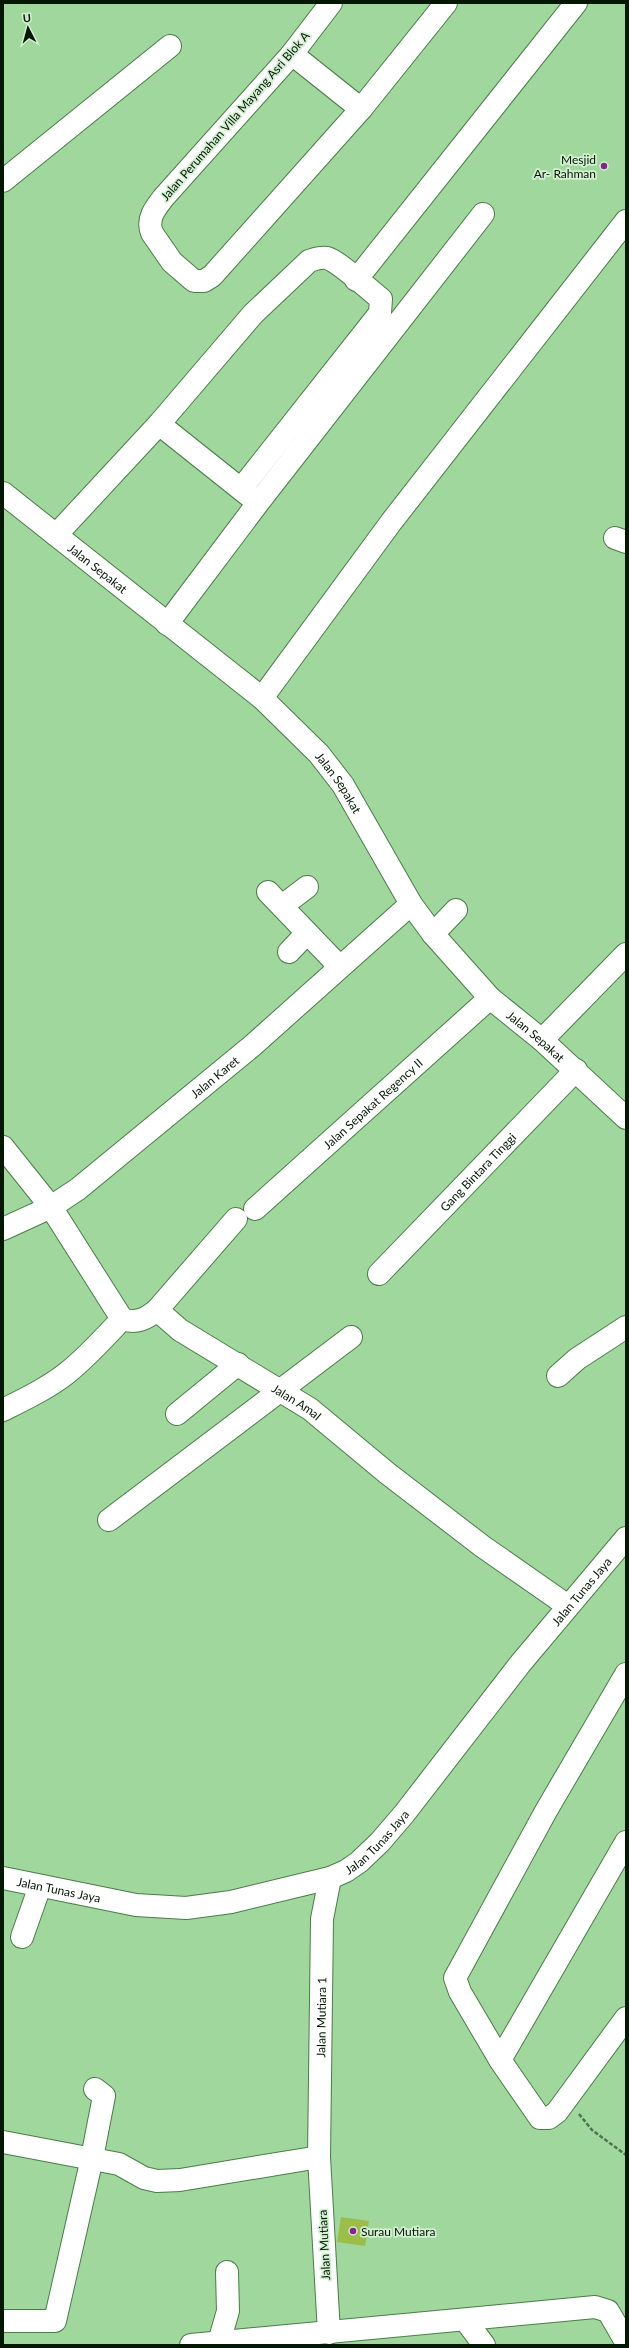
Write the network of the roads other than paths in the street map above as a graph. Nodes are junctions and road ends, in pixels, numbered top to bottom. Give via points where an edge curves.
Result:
1 (331, 3) edge
2 (446, 3) edge
3 (576, 3) edge
4 (170, 46) dead end
5 (292, 54) junction
6 (361, 109) junction
7 (3, 181) edge
8 (483, 214) dead end
9 (626, 221) edge
10 (356, 280) junction
11 (159, 424) junction
12 (241, 489) junction
13 (3, 493) edge
14 (258, 503) junction
15 (56, 535) junction
16 (167, 624) junction
17 (262, 698) junction
18 (307, 887) dead end
19 (411, 904) junction
20 (456, 910) dead end
21 (307, 933) junction
22 (433, 934) junction
23 (289, 952) dead end
24 (626, 954) edge
25 (340, 967) junction
26 (490, 998) junction
27 (542, 1040) junction
28 (576, 1070) junction
29 (626, 1118) edge
30 (3, 1147) edge
31 (51, 1207) junction
32 (255, 1209) dead end
33 (236, 1219) dead end
34 (3, 1229) edge
35 (379, 1274) dead end
36 (157, 1310) junction
37 (122, 1319) junction
38 (626, 1327) edge
39 (351, 1337) dead end
40 (238, 1364) junction
41 (558, 1376) dead end
42 (281, 1390) junction
43 (3, 1410) edge
44 (177, 1414) dead end
45 (109, 1520) dead end
46 (626, 1538) edge
47 (568, 1606) junction
48 (626, 1674) edge
49 (626, 1842) edge
50 (3, 1878) edge
51 (330, 1878) junction
52 (40, 1886) junction
53 (22, 1937) dead end
54 (626, 2018) edge
55 (500, 2060) junction
56 (95, 2089) dead end
57 (3, 2142) edge
58 (319, 2157) junction
59 (92, 2158) junction
60 (227, 2272) dead end
61 (3, 2321) edge
62 (466, 2321) junction
63 (329, 2333) junction
64 (380, 2337) edge
65 (292, 2341) edge
66 (626, 2342) edge
67 (204, 2344) edge
68 (484, 2345) edge

1 - 5 street, Jalan Perumahan Villa Mayang Asri Blok A
2 - 6 street
3 - 10 street
4 - 7 street
5 - 6 street
5 - 6 street, Jalan Perumahan Villa Mayang Asri Blok A via 156,207 150,223 152,233 172,262 194,282 204,281 212,276
8 - 14 street
9 - 17 street via 392,521
10 - 11 street via 331,260 322,258 309,261 253,314
10 - 12 street via 382,300 380,313
11 - 12 street
11 - 15 street
12 - 14 street
13 - 15 street, Jalan Sepakat
14 - 16 street
15 - 16 street, Jalan Sepakat
16 - 17 street, Jalan Sepakat
17 - 19 street, Jalan Sepakat via 319,754 342,785
18 - 21 street via 275,899
19 - 22 street, Jalan Sepakat
19 - 25 street, Jalan Karet
20 - 22 street
21 - 23 street
21 - 25 street
22 - 26 street, Jalan Sepakat
24 - 27 street
25 - 31 street, Jalan Karet via 164,1120 78,1189
26 - 27 street, Jalan Sepakat
26 - 32 street, Jalan Sepakat Regency II
27 - 28 street, Jalan Sepakat
28 - 29 street, Jalan Sepakat
28 - 35 street, Gang Bintara Tinggi
30 - 31 street
31 - 34 street, Jalan Karet
31 - 37 street
33 - 36 street
36 - 37 street via 146,1320
36 - 40 street, Jalan Amal via 180,1330
37 - 43 street via 66,1374
38 - 41 street via 577,1359
39 - 42 street
40 - 42 street, Jalan Amal
40 - 44 street
42 - 45 street
42 - 47 street, Jalan Amal via 310,1409 387,1473 482,1546
46 - 47 street, Jalan Tunas Jaya
47 - 51 street, Jalan Tunas Jaya via 390,1831 359,1862
48 - 55 street via 546,1811 456,1974 460,1992
49 - 55 street
50 - 52 street, Jalan Tunas Jaya
51 - 52 street, Jalan Tunas Jaya via 232,1902 186,1908 136,1905
51 - 58 street, Jalan Mutiara 1 via 322,1926
52 - 53 street
54 - 55 street via 557,2112 549,2118 538,2117
56 - 59 street via 104,2096
57 - 59 street
58 - 59 street via 168,2182 144,2178 119,2164
58 - 63 street, Jalan Mutiara
59 - 61 street via 54,2321
60 - 67 street via 228,2311
62 - 64 street
62 - 66 street via 599,2307 608,2311
62 - 68 street
63 - 64 street
63 - 65 street
65 - 67 street

